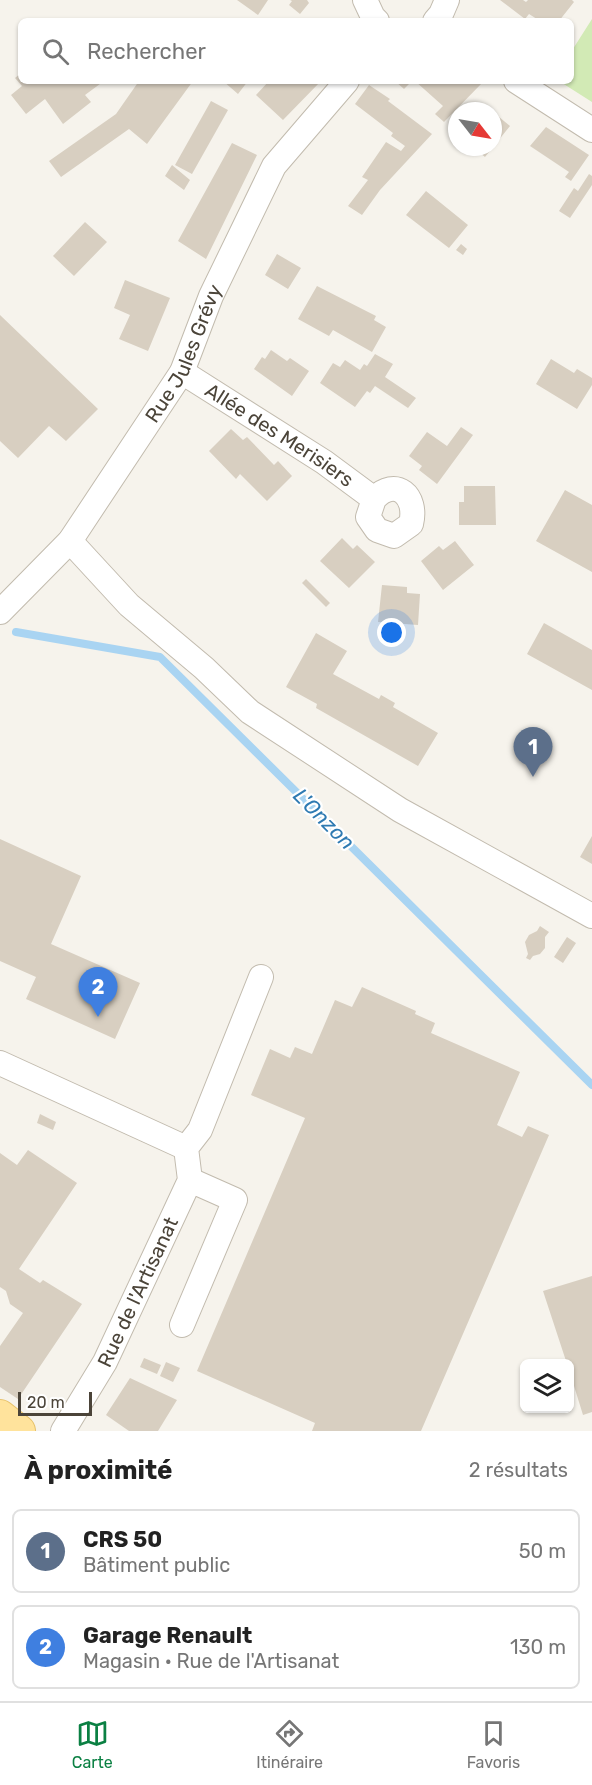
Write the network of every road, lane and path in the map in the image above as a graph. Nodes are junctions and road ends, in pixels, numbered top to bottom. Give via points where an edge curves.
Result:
1 (365, 0) edge
2 (447, 0) edge
3 (374, 18) edge
4 (438, 18) edge
5 (344, 84) edge
6 (521, 84) edge
7 (592, 130) edge
8 (182, 372) junction
9 (374, 500) dead end
10 (70, 541) junction
11 (2, 606) edge
12 (592, 916) edge
13 (261, 977) dead end
14 (0, 1063) edge
15 (186, 1148) junction
16 (190, 1180) junction
17 (182, 1326) dead end
18 (0, 1416) edge
19 (19, 1431) edge
20 (63, 1431) edge

1 - 3 street
2 - 4 street
5 - 8 street, Rue Jules Grévy via 274,166 211,296
6 - 7 street
8 - 9 street, Allée des Merisiers via 324,462
8 - 10 street, Rue Jules Grévy
10 - 11 street, Rue Jules Grévy
10 - 12 street via 129,605 250,712 400,810
13 - 15 street via 200,1130
14 - 15 street
15 - 16 street
16 - 17 street via 235,1200
16 - 20 street, Rue de l'Artisanat via 105,1362
18 - 19 main road

